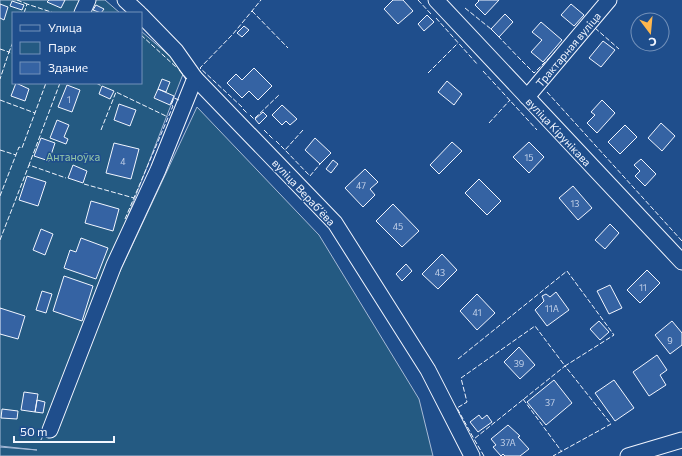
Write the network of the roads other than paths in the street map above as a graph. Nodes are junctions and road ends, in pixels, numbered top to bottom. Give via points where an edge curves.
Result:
1 (88, 0) edge
2 (125, 0) edge
3 (436, 0) edge
4 (609, 0) edge
5 (82, 12) edge
6 (139, 12) edge
7 (142, 15) edge
8 (195, 78) junction
9 (527, 97) junction
10 (682, 262) edge
11 (50, 430) dead end
12 (682, 440) edge
13 (472, 456) edge
14 (628, 456) edge

1 - 5 street
2 - 6 street, вуліца Верабʼёва
3 - 9 street, вуліца Кірунікава
4 - 9 street, Трактарная вуліца
7 - 8 street, вуліца Верабʼёва via 176,51
8 - 11 street via 158,170 114,265
8 - 13 street, вуліца Верабʼёва via 335,223 428,370
9 - 10 street, вуліца Кірунікава
12 - 14 street

